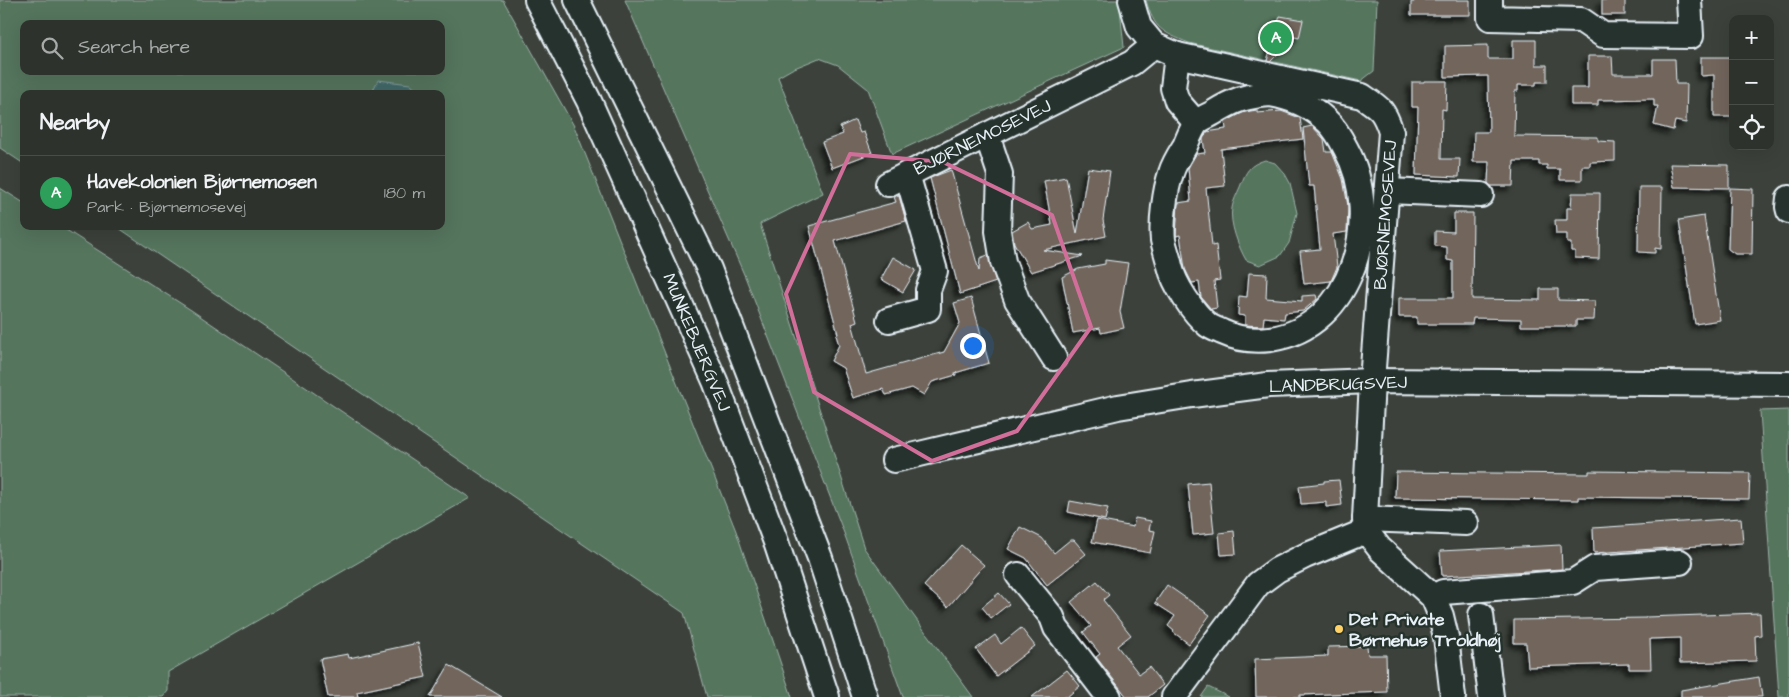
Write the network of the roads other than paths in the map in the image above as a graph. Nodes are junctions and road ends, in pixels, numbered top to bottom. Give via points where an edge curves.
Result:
1 (537, 0) edge
2 (577, 0) edge
3 (1131, 0) edge
4 (1490, 0) edge
5 (1689, 0) edge
6 (1154, 45) junction
7 (1178, 55) junction
8 (1196, 123) junction
9 (987, 135) junction
10 (1387, 191) junction
11 (1481, 195) dead end
12 (1789, 198) edge
13 (1789, 211) edge
14 (889, 320) dead end
15 (1054, 358) dead end
16 (1372, 381) junction
17 (1789, 384) edge
18 (894, 460) dead end
19 (1466, 523) dead end
20 (1366, 525) junction
21 (1680, 562) dead end
22 (1018, 575) dead end
23 (1433, 597) junction
24 (1481, 616) dead end
25 (827, 697) edge
26 (865, 697) edge
27 (1109, 697) edge
28 (1174, 697) edge
29 (1453, 697) edge
30 (1490, 697) edge

1 - 25 street, MUNKEBJERGVEJ via 589,101 715,381 776,542
2 - 26 street, MUNKEBJERGVEJ via 708,269 820,558
3 - 6 street, BJØRNEMOSEVEJ via 1139,27
4 - 5 street via 1490,18 1581,20 1603,36 1648,37 1691,36
6 - 7 street, BJØRNEMOSEVEJ
6 - 9 street, BJØRNEMOSEVEJ via 1132,63
7 - 8 street via 1173,88 1177,101
7 - 10 street, BJØRNEMOSEVEJ via 1362,96 1382,109 1391,132
8 - 8 street via 1171,172 1164,204 1163,239 1172,276 1186,300 1208,325 1227,334 1254,341 1299,331 1324,314 1340,293 1360,245 1362,209 1354,162 1328,122 1306,105 1288,97 1270,94 1232,101
9 - 14 street, BJØRNEMOSEVEJ via 898,179 935,271 928,290 928,309
9 - 15 street via 1000,174 998,231 1003,262 1017,300
10 - 11 street
10 - 16 street, BJØRNEMOSEVEJ
12 - 13 street
16 - 17 street, LANDBRUGSVEJ
16 - 18 street, LANDBRUGSVEJ via 1268,385 1118,407
16 - 20 street, BJØRNEMOSEVEJ
19 - 20 street
20 - 23 street via 1380,549
20 - 28 street via 1277,570 1258,584
21 - 23 street via 1595,568 1573,582 1443,592
22 - 27 street
23 - 29 street via 1446,637
24 - 30 street

